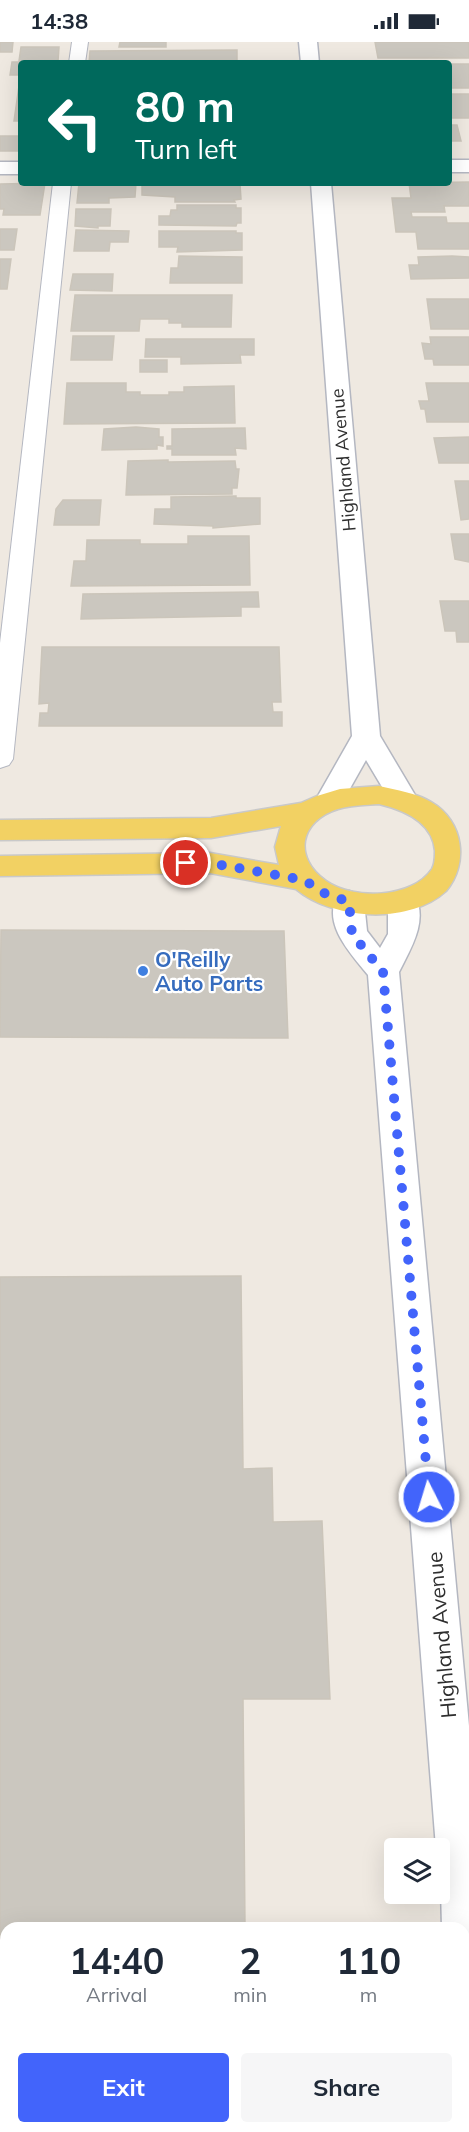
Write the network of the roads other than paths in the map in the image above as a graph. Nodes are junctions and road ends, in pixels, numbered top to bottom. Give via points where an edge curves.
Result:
1 (80, 42) edge
2 (308, 42) edge
3 (77, 60) edge
4 (310, 60) edge
5 (452, 166) edge
6 (469, 166) edge
7 (0, 168) edge
8 (18, 168) edge
9 (62, 186) edge
10 (321, 186) edge
11 (366, 736) junction
12 (0, 759) edge
13 (319, 806) junction
14 (415, 806) junction
15 (469, 826) edge
16 (0, 830) edge
17 (0, 866) edge
18 (304, 880) junction
19 (469, 883) edge
20 (414, 896) junction
21 (349, 902) junction
22 (383, 972) junction
23 (464, 1922) edge

1 - 3 lane
2 - 4 street
5 - 6 street
7 - 8 street
9 - 12 lane
10 - 11 street, Highland Avenue
11 - 13 street
11 - 14 street, Highland Avenue
13 - 14 main road via 353,795 379,795
13 - 16 main road via 212,828
13 - 18 main road via 294,826 289,844 292,862
14 - 15 main road
14 - 20 main road via 441,826 450,843 450,861 442,878
17 - 18 main road via 210,863
18 - 21 main road
19 - 20 main road
20 - 21 main road via 376,904
20 - 22 street via 403,934
21 - 22 street via 352,934
22 - 23 street, Highland Avenue

